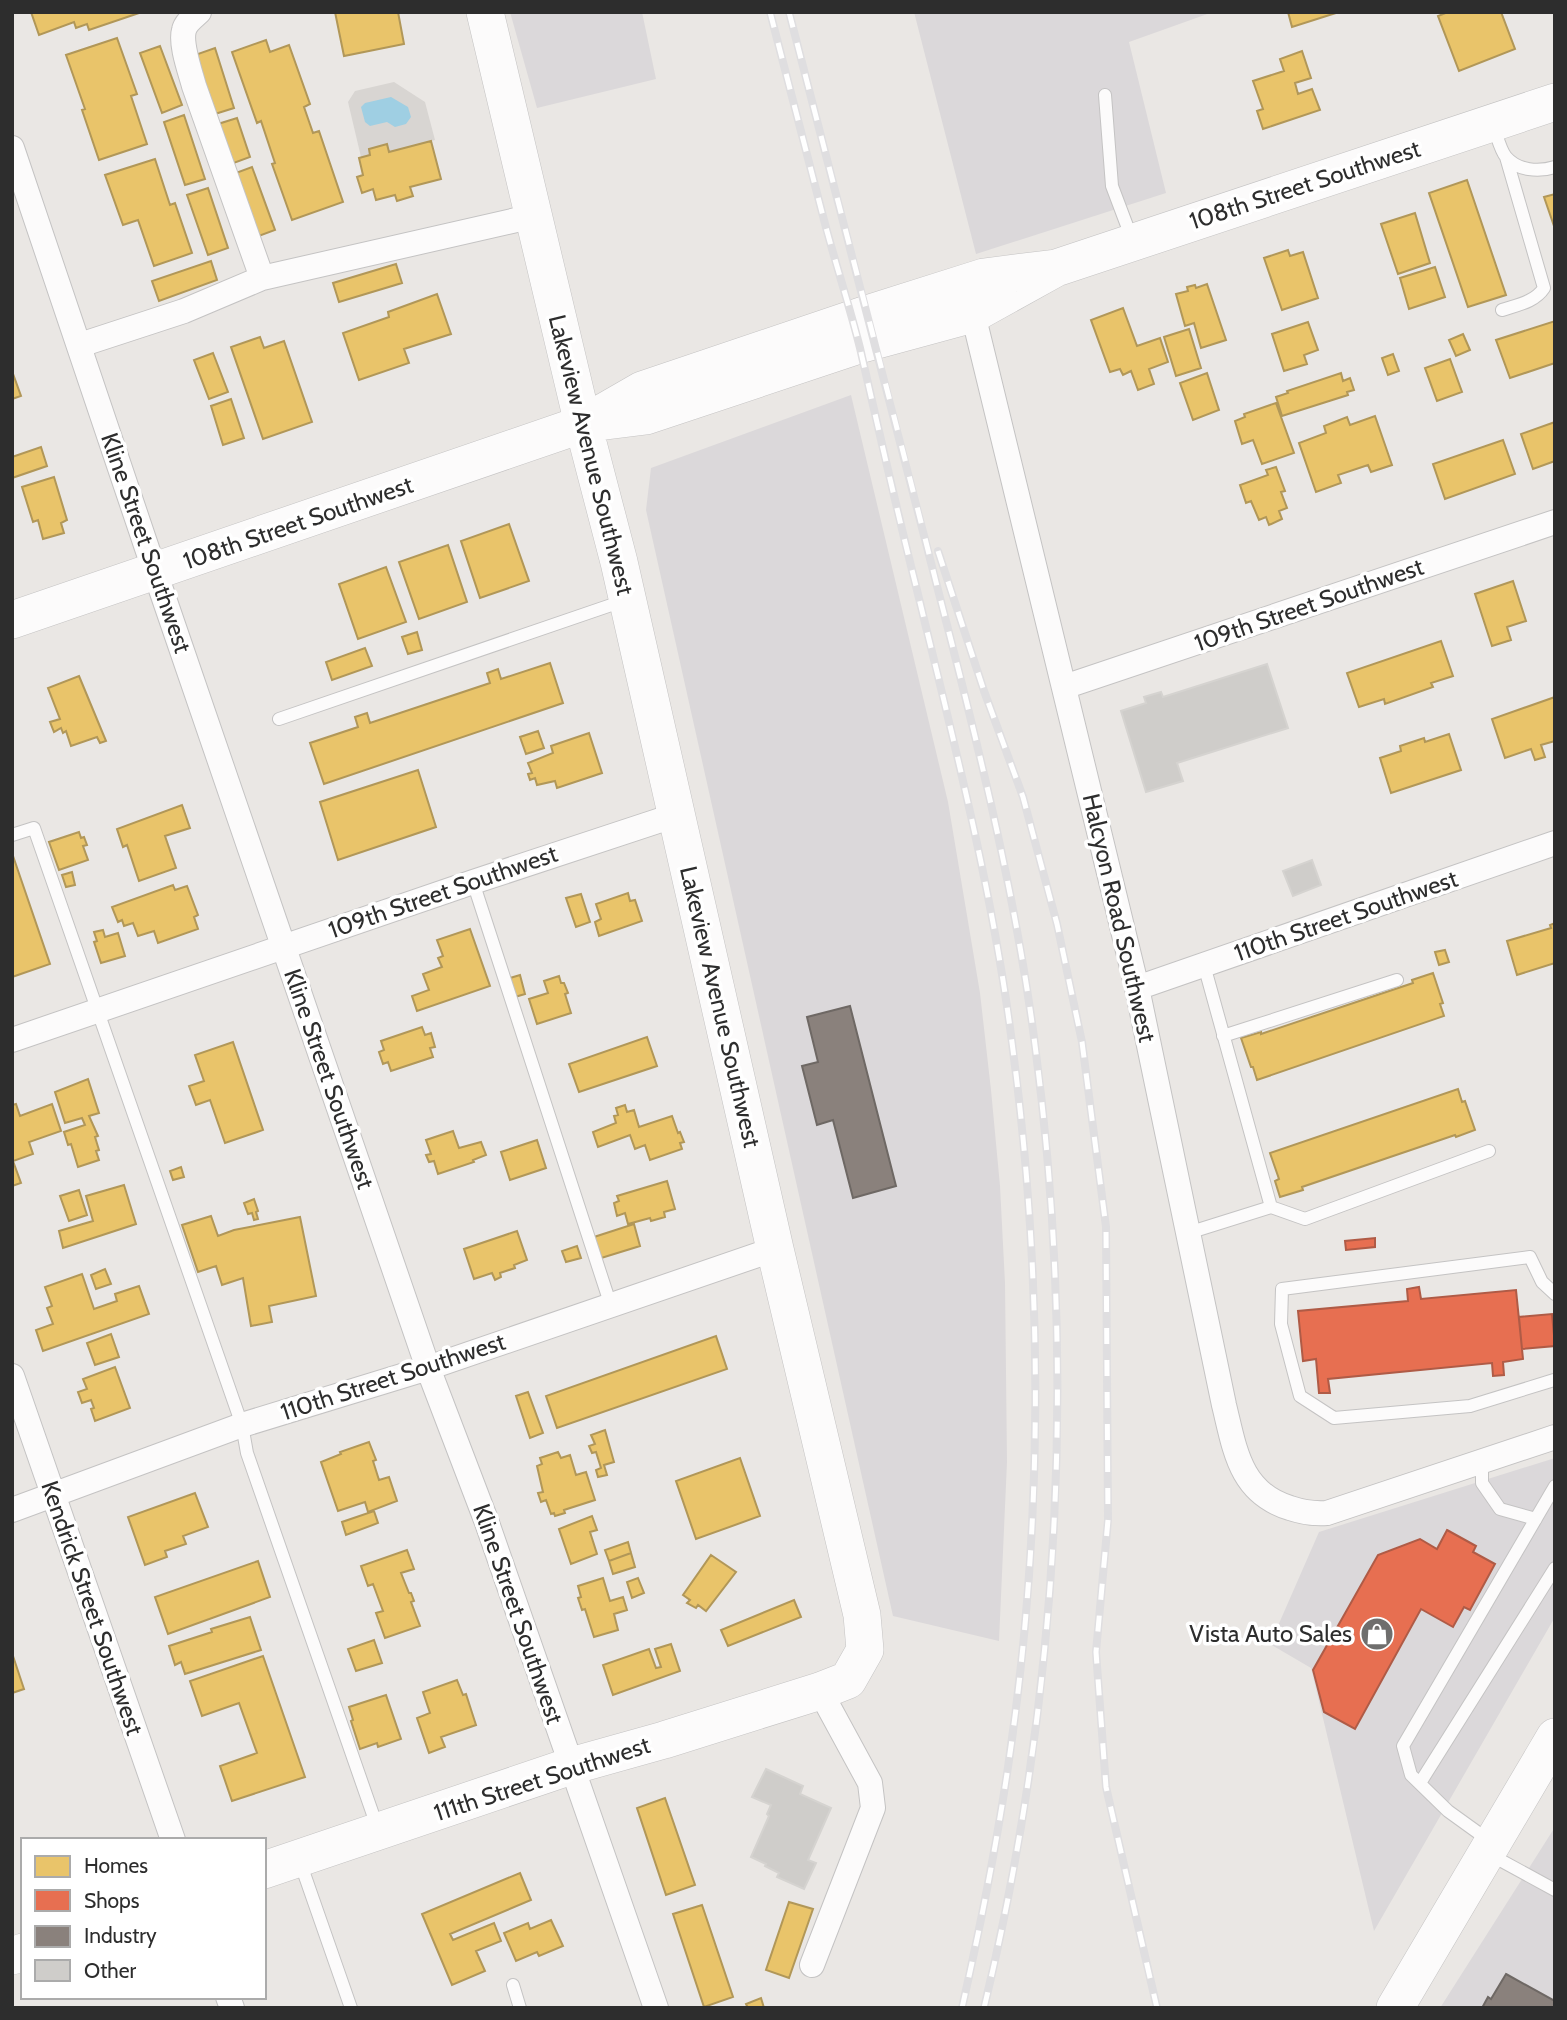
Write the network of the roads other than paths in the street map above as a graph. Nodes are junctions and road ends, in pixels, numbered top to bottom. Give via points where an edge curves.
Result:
1 (199, 12) edge
2 (485, 12) edge
3 (1105, 94) dead end
4 (1555, 102) edge
5 (1492, 123) junction
6 (12, 148) edge
7 (1506, 157) junction
8 (1555, 167) edge
9 (534, 216) junction
10 (1133, 242) junction
11 (1056, 268) junction
12 (262, 278) junction
13 (1502, 310) dead end
14 (973, 314) junction
15 (80, 345) junction
16 (583, 424) junction
17 (1555, 522) edge
18 (155, 572) junction
19 (627, 600) junction
20 (12, 620) edge
21 (1064, 687) junction
22 (279, 719) dead end
23 (676, 815) junction
24 (12, 835) edge
25 (1555, 843) edge
26 (473, 881) junction
27 (284, 946) junction
28 (1204, 965) junction
29 (1397, 980) dead end
30 (1137, 988) junction
31 (98, 1010) junction
32 (1223, 1036) junction
33 (12, 1040) edge
34 (1489, 1151) dead end
35 (1271, 1208) junction
36 (1188, 1233) junction
37 (775, 1249) junction
38 (1555, 1294) edge
39 (611, 1306) junction
40 (428, 1368) junction
41 (12, 1376) edge
42 (1555, 1380) edge
43 (242, 1425) junction
44 (1555, 1437) edge
45 (1482, 1462) junction
46 (1555, 1486) edge
47 (52, 1496) junction
48 (12, 1510) edge
49 (1536, 1519) junction
50 (1555, 1568) edge
51 (820, 1691) junction
52 (1555, 1737) edge
53 (571, 1766) junction
54 (1420, 1783) junction
55 (379, 1832) junction
56 (172, 1838) edge
57 (1489, 1847) junction
58 (299, 1858) junction
59 (266, 1869) edge
60 (1555, 1890) edge
61 (812, 1965) dead end
62 (513, 1985) dead end
63 (351, 2008) edge
64 (520, 2008) edge
65 (656, 2008) edge
66 (1395, 2008) edge

1 - 12 street via 184,30 187,58
2 - 9 street, Lakeview Avenue Southwest
3 - 10 lane via 1112,186
4 - 5 street, 108th Street Southwest
5 - 7 lane
5 - 10 street, 108th Street Southwest
6 - 15 street, Kline Street Southwest
7 - 8 lane via 1519,167 1540,171
7 - 13 lane via 1544,288 1527,301
9 - 12 street
9 - 16 street, Lakeview Avenue Southwest
10 - 11 street, 108th Street Southwest
11 - 14 street, 108th Street Southwest
11 - 16 street, 108th Street Southwest via 984,277 867,314 642,390
12 - 15 street via 184,311
14 - 16 street, 108th Street Southwest via 859,345 646,416
14 - 21 street, Halcyon Road Southwest
15 - 18 street, Kline Street Southwest
16 - 18 street, 108th Street Southwest
16 - 19 street, Lakeview Avenue Southwest
17 - 21 street, 109th Street Southwest
18 - 20 street, 108th Street Southwest
18 - 27 street, Kline Street Southwest
19 - 22 lane
19 - 23 street, Lakeview Avenue Southwest
21 - 30 street, Halcyon Road Southwest
23 - 26 street, 109th Street Southwest
23 - 37 street, Lakeview Avenue Southwest
24 - 31 lane via 34,828
25 - 28 street, 110th Street Southwest
26 - 27 street, 109th Street Southwest
26 - 39 lane
27 - 31 street, 109th Street Southwest
27 - 40 street, Kline Street Southwest
28 - 30 street, 110th Street Southwest
28 - 32 lane
29 - 32 lane
30 - 36 street, Halcyon Road Southwest
31 - 33 street, 109th Street Southwest
31 - 43 lane
32 - 35 lane
34 - 35 lane via 1305,1219
35 - 36 lane
36 - 45 street, Halcyon Road Southwest via 1238,1458 1258,1492 1282,1506 1327,1513
37 - 39 street, 110th Street Southwest
37 - 51 street, Lakeview Avenue Southwest via 865,1633 865,1650 848,1680
38 - 42 lane via 1542,1282 1530,1257 1282,1289 1281,1324 1300,1396 1334,1418 1470,1406
39 - 40 street, 110th Street Southwest
40 - 43 street, 110th Street Southwest
40 - 53 street, Kline Street Southwest
41 - 47 street, Kendrick Street Southwest
43 - 47 street, 110th Street Southwest
43 - 55 lane via 247,1453
44 - 45 street
45 - 49 lane via 1482,1483 1500,1509
46 - 49 lane
47 - 48 street, 110th Street Southwest
47 - 56 street, Kendrick Street Southwest
49 - 54 lane via 1404,1746 1411,1775
50 - 54 lane
51 - 53 street, 111th Street Southwest
51 - 61 street via 870,1783 873,1808
52 - 57 street
53 - 55 street, 111th Street Southwest
53 - 65 street, Kline Street Southwest
54 - 57 lane
55 - 58 street, 111th Street Southwest
57 - 60 lane
57 - 66 street
58 - 59 street, 111th Street Southwest
58 - 63 lane
62 - 64 lane

